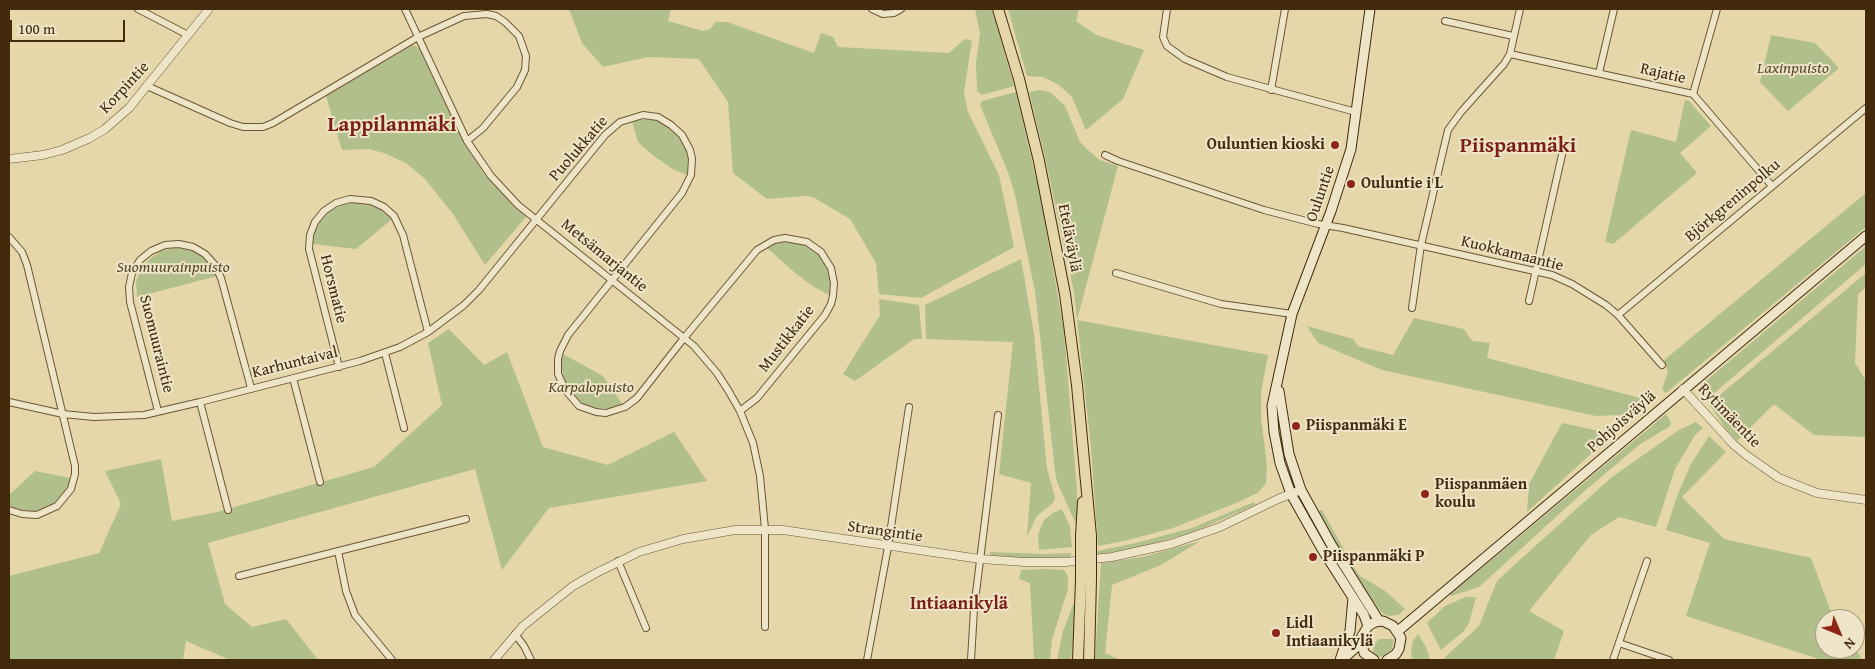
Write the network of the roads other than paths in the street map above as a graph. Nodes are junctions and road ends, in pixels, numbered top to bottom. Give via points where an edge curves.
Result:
1 (138, 9) edge
2 (209, 9) edge
3 (405, 9) edge
4 (872, 9) edge
5 (901, 9) edge
6 (998, 9) edge
7 (1168, 9) edge
8 (1285, 9) edge
9 (1370, 9) edge
10 (1520, 9) edge
11 (1614, 9) edge
12 (1717, 9) edge
13 (1445, 21) dead end
14 (188, 35) junction
15 (1513, 36) junction
16 (418, 37) junction
17 (1510, 54) junction
18 (1599, 73) junction
19 (147, 86) junction
20 (1271, 90) junction
21 (1693, 94) junction
22 (1866, 108) edge
23 (1356, 112) junction
24 (467, 141) junction
25 (1564, 146) dead end
26 (1105, 155) dead end
27 (9, 159) edge
28 (1772, 186) junction
29 (537, 220) junction
30 (1326, 225) junction
31 (1866, 236) edge
32 (9, 237) edge
33 (1422, 245) junction
34 (1536, 272) junction
35 (1116, 273) dead end
36 (612, 280) junction
37 (1530, 302) dead end
38 (1412, 308) dead end
39 (1292, 314) junction
40 (1618, 316) junction
41 (428, 332) junction
42 (684, 338) junction
43 (385, 353) junction
44 (1662, 365) dead end
45 (339, 367) junction
46 (293, 378) junction
47 (1278, 384) junction
48 (251, 388) junction
49 (1683, 389) junction
50 (9, 402) edge
51 (200, 402) junction
52 (909, 407) dead end
53 (158, 411) junction
54 (740, 411) junction
55 (63, 414) junction
56 (998, 415) dead end
57 (404, 428) dead end
58 (320, 482) dead end
59 (1301, 490) junction
60 (1291, 494) junction
61 (1866, 500) edge
62 (9, 510) edge
63 (228, 510) dead end
64 (466, 519) dead end
65 (765, 529) junction
66 (888, 547) junction
67 (338, 551) junction
68 (980, 559) junction
69 (618, 561) junction
70 (1647, 561) dead end
71 (239, 576) dead end
72 (1086, 579) junction
73 (1352, 597) junction
74 (1379, 621) junction
75 (1368, 626) junction
76 (765, 627) dead end
77 (646, 628) dead end
78 (1398, 631) junction
79 (515, 634) junction
80 (1361, 643) junction
81 (1619, 644) junction
82 (1368, 659) edge
83 (392, 660) edge
84 (494, 660) edge
85 (531, 660) edge
86 (867, 660) edge
87 (971, 660) edge
88 (1078, 660) edge
89 (1089, 660) edge
90 (1341, 660) edge
91 (1391, 660) edge
92 (1613, 660) edge
93 (1669, 660) edge

1 - 14 street
2 - 14 street, Korpintie
3 - 16 street, Metsämarjantie
4 - 5 street via 883,14
6 - 72 highway, Eteläväylä, bridge via 1039,160 1065,294 1085,478
7 - 20 street via 1163,37 1176,53 1201,67
8 - 20 street
9 - 23 main road, Ouluntie
10 - 15 street
11 - 18 street
12 - 21 street
13 - 15 street
14 - 19 street, Korpintie
15 - 17 street
16 - 19 street via 263,127 230,123
16 - 24 street, Metsämarjantie
16 - 24 street via 464,16 478,14 496,16 519,36 526,56 523,77 483,128
17 - 18 street, Rajatie
17 - 33 street via 1500,71 1448,130
18 - 21 street, Rajatie
19 - 27 street, Korpintie via 118,119 90,138 43,156
20 - 23 street
21 - 28 street, Rajatie
22 - 28 street, Björkgreninpolku
23 - 30 main road, Ouluntie via 1346,169
24 - 29 street, Metsämarjantie via 499,186
25 - 34 street
26 - 30 street, Kuokkamaantie via 1264,210
28 - 40 street, Björkgreninpolku
29 - 36 street, Metsämarjantie
29 - 36 street, Puolukkatie via 605,135 620,122 651,115 676,129 690,150 692,168 687,184
29 - 41 street, Karhuntaival via 479,290
30 - 33 street, Kuokkamaantie
30 - 39 main road, Ouluntie
31 - 49 main road, Pohjoisväylä
32 - 55 street via 25,259
33 - 34 street, Kuokkamaantie
33 - 38 street
34 - 37 street
34 - 40 street, Kuokkamaantie via 1572,284
35 - 39 street via 1221,304
36 - 42 street, Metsämarjantie
36 - 42 street via 568,335 560,351 557,366 560,382 579,406 606,413 625,407 637,398
39 - 47 main road, Ouluntie
40 - 44 street, Kuokkamaantie
41 - 43 street, Karhuntaival
41 - 45 street, Horsmatie via 403,235 394,216 371,200 350,199 336,203 316,222 310,235 309,249
42 - 54 street, Metsämarjantie via 717,373
42 - 54 street, Mustikkatie via 764,245 785,238 800,239 821,252 834,277 833,296 825,315 757,398
43 - 45 street, Karhuntaival
43 - 57 street
45 - 46 street, Karhuntaival
46 - 48 street, Karhuntaival
46 - 58 street
47 - 59 main road, Ouluntie via 1288,454
47 - 60 main road, Ouluntie via 1272,406 1274,432
48 - 51 street, Karhuntaival
48 - 53 street, Suomuuraintie via 215,265 206,254 193,247 165,245 140,260 132,273 129,287
49 - 61 street, Rytimäentie via 1732,444 1779,478 1817,493
49 - 78 main road, Pohjoisväylä
50 - 55 street, Karhuntaival
51 - 53 street, Karhuntaival
51 - 63 street
52 - 66 street
53 - 55 street, Karhuntaival via 114,416
54 - 65 street, Metsämarjantie via 757,460
55 - 62 street via 75,466 74,482 68,495 44,513 29,515
56 - 68 street
59 - 60 street, Strangintie
59 - 74 main road, Ouluntie
60 - 68 street, Strangintie via 1212,530 1149,550 1048,563
60 - 73 main road, Ouluntie
64 - 67 street
65 - 66 street, Strangintie
65 - 69 street, Strangintie via 708,534 661,544
65 - 76 street, Metsämarjantie
66 - 68 street, Strangintie
66 - 86 street
67 - 71 street
67 - 83 street via 346,591 355,615
68 - 87 street
69 - 77 street
69 - 79 street, Strangintie via 573,586
70 - 81 street
72 - 88 highway, Eteläväylä
72 - 89 highway, Eteläväylä
73 - 75 main road, Ouluntie
73 - 90 main road via 1350,631
74 - 75 main road
74 - 78 main road via 1390,623
75 - 80 main road via 1362,633
78 - 91 main road via 1401,644
79 - 84 street, Strangintie
79 - 85 street
80 - 82 main road
80 - 90 main road
81 - 92 street
81 - 93 street

